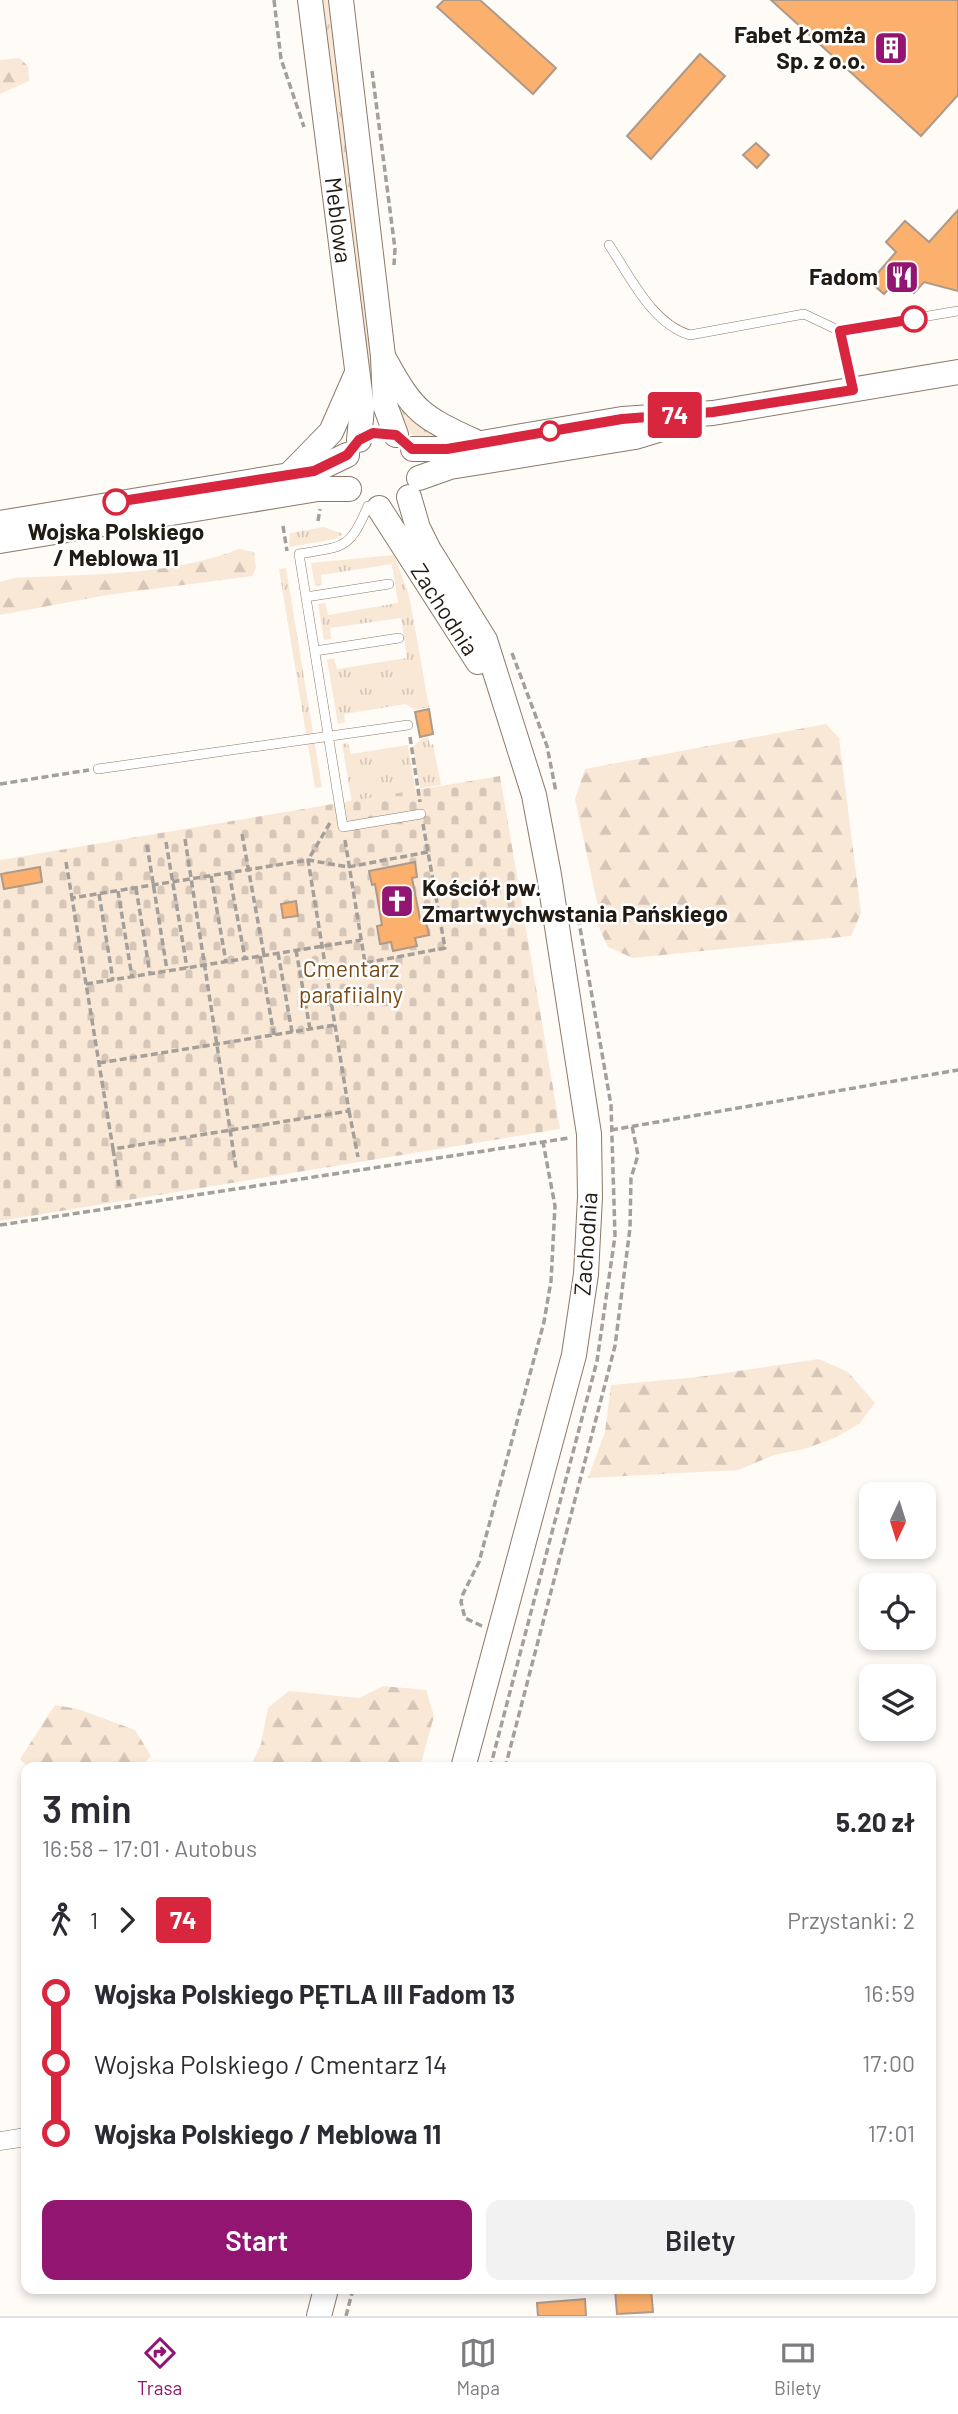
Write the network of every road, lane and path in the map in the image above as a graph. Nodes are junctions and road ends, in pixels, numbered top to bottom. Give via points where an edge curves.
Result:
1 (274, 0) edge
2 (310, 0) edge
3 (341, 0) edge
4 (372, 69) dead end
5 (304, 128) dead end
6 (609, 245) dead end
7 (394, 268) dead end
8 (958, 311) edge
9 (840, 331) junction
10 (383, 356) junction
11 (958, 372) edge
12 (356, 374) junction
13 (853, 390) junction
14 (713, 412) junction
15 (404, 442) junction
16 (478, 443) junction
17 (353, 447) junction
18 (288, 476) junction
19 (414, 487) junction
20 (349, 489) junction
21 (374, 507) junction
22 (0, 523) edge
23 (0, 541) edge
24 (389, 584) dead end
25 (306, 597) junction
26 (399, 638) dead end
27 (508, 643) dead end
28 (315, 651) junction
29 (509, 714) junction
30 (408, 725) joint
31 (329, 738) junction
32 (98, 769) joint
33 (0, 784) edge
34 (340, 802) junction
35 (558, 804) dead end
36 (421, 814) junction
37 (343, 827) junction
38 (243, 834) dead end
39 (185, 839) dead end
40 (166, 842) dead end
41 (147, 845) dead end
42 (428, 852) junction
43 (308, 860) junction
44 (66, 862) dead end
45 (348, 867) junction
46 (249, 870) junction
47 (229, 873) junction
48 (211, 876) junction
49 (191, 879) junction
50 (173, 882) junction
51 (154, 885) junction
52 (136, 888) junction
53 (118, 891) junction
54 (99, 894) junction
55 (72, 898) junction
56 (578, 914) dead end
57 (361, 940) junction
58 (322, 946) junction
59 (296, 950) junction
60 (278, 953) junction
61 (262, 956) junction
62 (245, 958) junction
63 (226, 962) junction
64 (204, 965) junction
65 (187, 968) junction
66 (167, 971) junction
67 (150, 974) junction
68 (132, 976) junction
69 (113, 980) junction
70 (86, 984) junction
71 (335, 1025) junction
72 (310, 1029) junction
73 (292, 1032) junction
74 (274, 1035) junction
75 (216, 1044) junction
76 (99, 1063) junction
77 (958, 1070) edge
78 (349, 1111) junction
79 (632, 1126) junction
80 (230, 1130) junction
81 (601, 1132) junction
82 (543, 1142) junction
83 (113, 1149) junction
84 (358, 1157) dead end
85 (236, 1168) dead end
86 (119, 1186) dead end
87 (0, 1226) edge
88 (500, 1633) junction
89 (465, 1762) edge
90 (492, 1762) edge
91 (507, 1762) edge
92 (21, 2138) edge
93 (0, 2141) edge
94 (325, 2294) edge
95 (353, 2294) edge
96 (319, 2316) edge
97 (346, 2316) edge

1 - 5 path via 281,59
2 - 12 main road, Meblowa
3 - 10 main road, Meblowa
4 - 7 path
6 - 9 lane via 651,306 680,332 690,335 804,314
8 - 9 lane
9 - 13 lane
10 - 15 main road, Meblowa via 385,405
10 - 16 main road via 417,410
11 - 13 main road
12 - 17 main road, Meblowa via 362,408
12 - 18 main road via 331,432
13 - 14 main road
14 - 16 main road via 622,419
14 - 19 main road via 635,437 450,467
15 - 16 main road via 440,450
15 - 17 main road via 373,433
15 - 19 main road via 419,466
17 - 18 main road via 324,468
17 - 20 main road via 344,472
18 - 22 main road
19 - 21 main road via 398,504
19 - 29 main road, Zachodnia via 418,528 485,640
20 - 21 main road
20 - 23 main road via 318,489
21 - 25 lane via 343,546 299,554
21 - 29 main road, Zachodnia via 391,522
24 - 25 lane
25 - 28 lane
26 - 28 lane
27 - 35 path via 547,746
28 - 31 lane
29 - 81 main road, Zachodnia via 534,795
30 - 31 lane
30 - 36 path
31 - 32 lane via 292,739
31 - 34 lane
32 - 33 path
34 - 37 lane
34 - 43 path
36 - 37 lane
36 - 42 path
37 - 45 path
38 - 46 path
39 - 49 path
40 - 50 path
41 - 51 path
42 - 45 path
42 - 57 path via 445,948 365,963
43 - 45 path
43 - 46 path
43 - 58 path
44 - 55 path
45 - 57 path
46 - 47 path
46 - 61 path
47 - 48 path
47 - 62 path
48 - 49 path
48 - 63 path
49 - 50 path
49 - 64 path
50 - 51 path
50 - 65 path
51 - 52 path
51 - 66 path
52 - 53 path
52 - 67 path
53 - 54 path
53 - 68 path
54 - 55 path
54 - 69 path
55 - 70 path
56 - 81 path via 611,1105
57 - 58 path
58 - 59 path
58 - 71 path
59 - 60 path
59 - 72 path
60 - 61 path
60 - 73 path
61 - 62 path
61 - 74 path
62 - 63 path
63 - 64 path
64 - 65 path
64 - 75 path
65 - 66 path
66 - 67 path
67 - 68 path
68 - 69 path
69 - 70 path
70 - 76 path
71 - 72 path
71 - 78 path
72 - 73 path
73 - 74 path
74 - 75 path
75 - 76 path
75 - 80 path
76 - 83 path
77 - 79 path
78 - 80 path
78 - 84 path
79 - 81 path
79 - 91 path via 638,1155 631,1178 630,1228 615,1346
80 - 83 path
80 - 85 path
81 - 82 path
81 - 88 main road, Zachodnia via 574,1354
81 - 90 path via 615,1236 603,1332
82 - 87 path
82 - 88 path via 555,1206 544,1322 479,1562 461,1602 465,1618
83 - 86 path
88 - 89 main road, Zachodnia
92 - 93 street
94 - 96 main road
95 - 97 path

